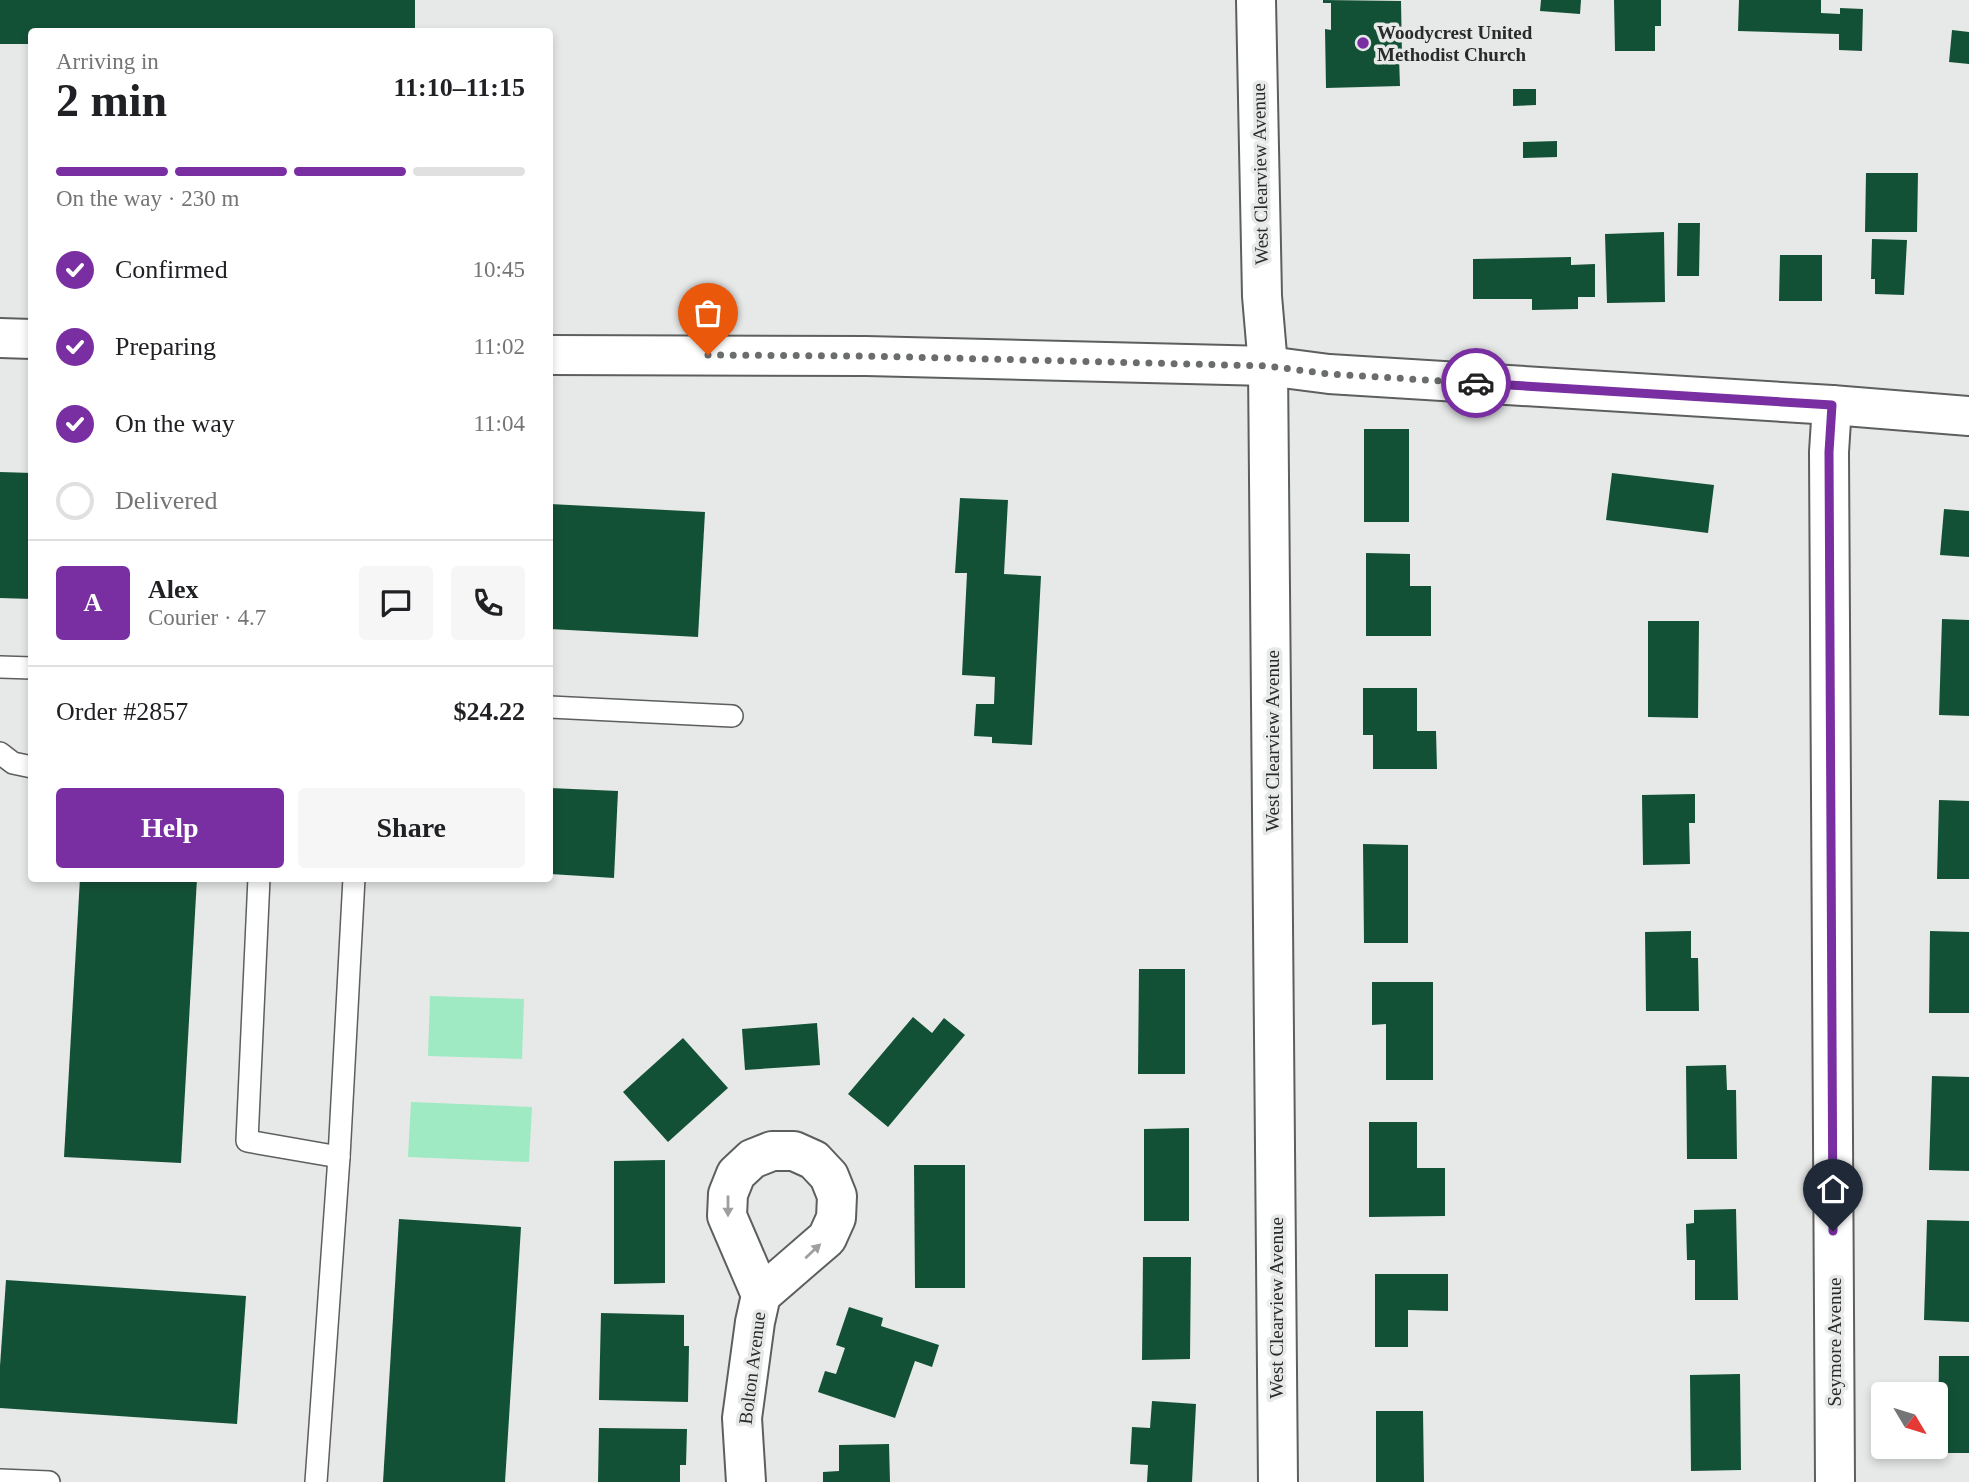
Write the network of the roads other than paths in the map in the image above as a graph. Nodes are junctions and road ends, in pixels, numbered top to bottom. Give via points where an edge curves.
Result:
1 (1256, 0) edge
2 (0, 338) edge
3 (28, 339) edge
4 (553, 355) edge
5 (1268, 366) junction
6 (1832, 405) junction
7 (1969, 416) edge
8 (0, 667) edge
9 (28, 668) edge
10 (553, 707) edge
11 (732, 716) dead end
12 (0, 753) edge
13 (28, 766) edge
14 (259, 882) edge
15 (354, 882) edge
16 (339, 1157) junction
17 (761, 1295) dead end
18 (0, 1480) edge
19 (48, 1482) edge
20 (316, 1482) edge
21 (746, 1482) edge
22 (1278, 1482) edge
23 (1835, 1482) edge

1 - 5 street, West Clearview Avenue via 1262,296
2 - 3 street
4 - 5 street via 880,356
5 - 6 street via 1329,374
5 - 22 street, West Clearview Avenue
6 - 7 street
6 - 23 street, Seymore Avenue
8 - 9 lane
10 - 11 lane
12 - 13 lane via 13,763
14 - 16 lane via 247,1141
15 - 16 lane
16 - 20 lane
17 - 21 street, Bolton Avenue via 742,1418
18 - 19 lane

